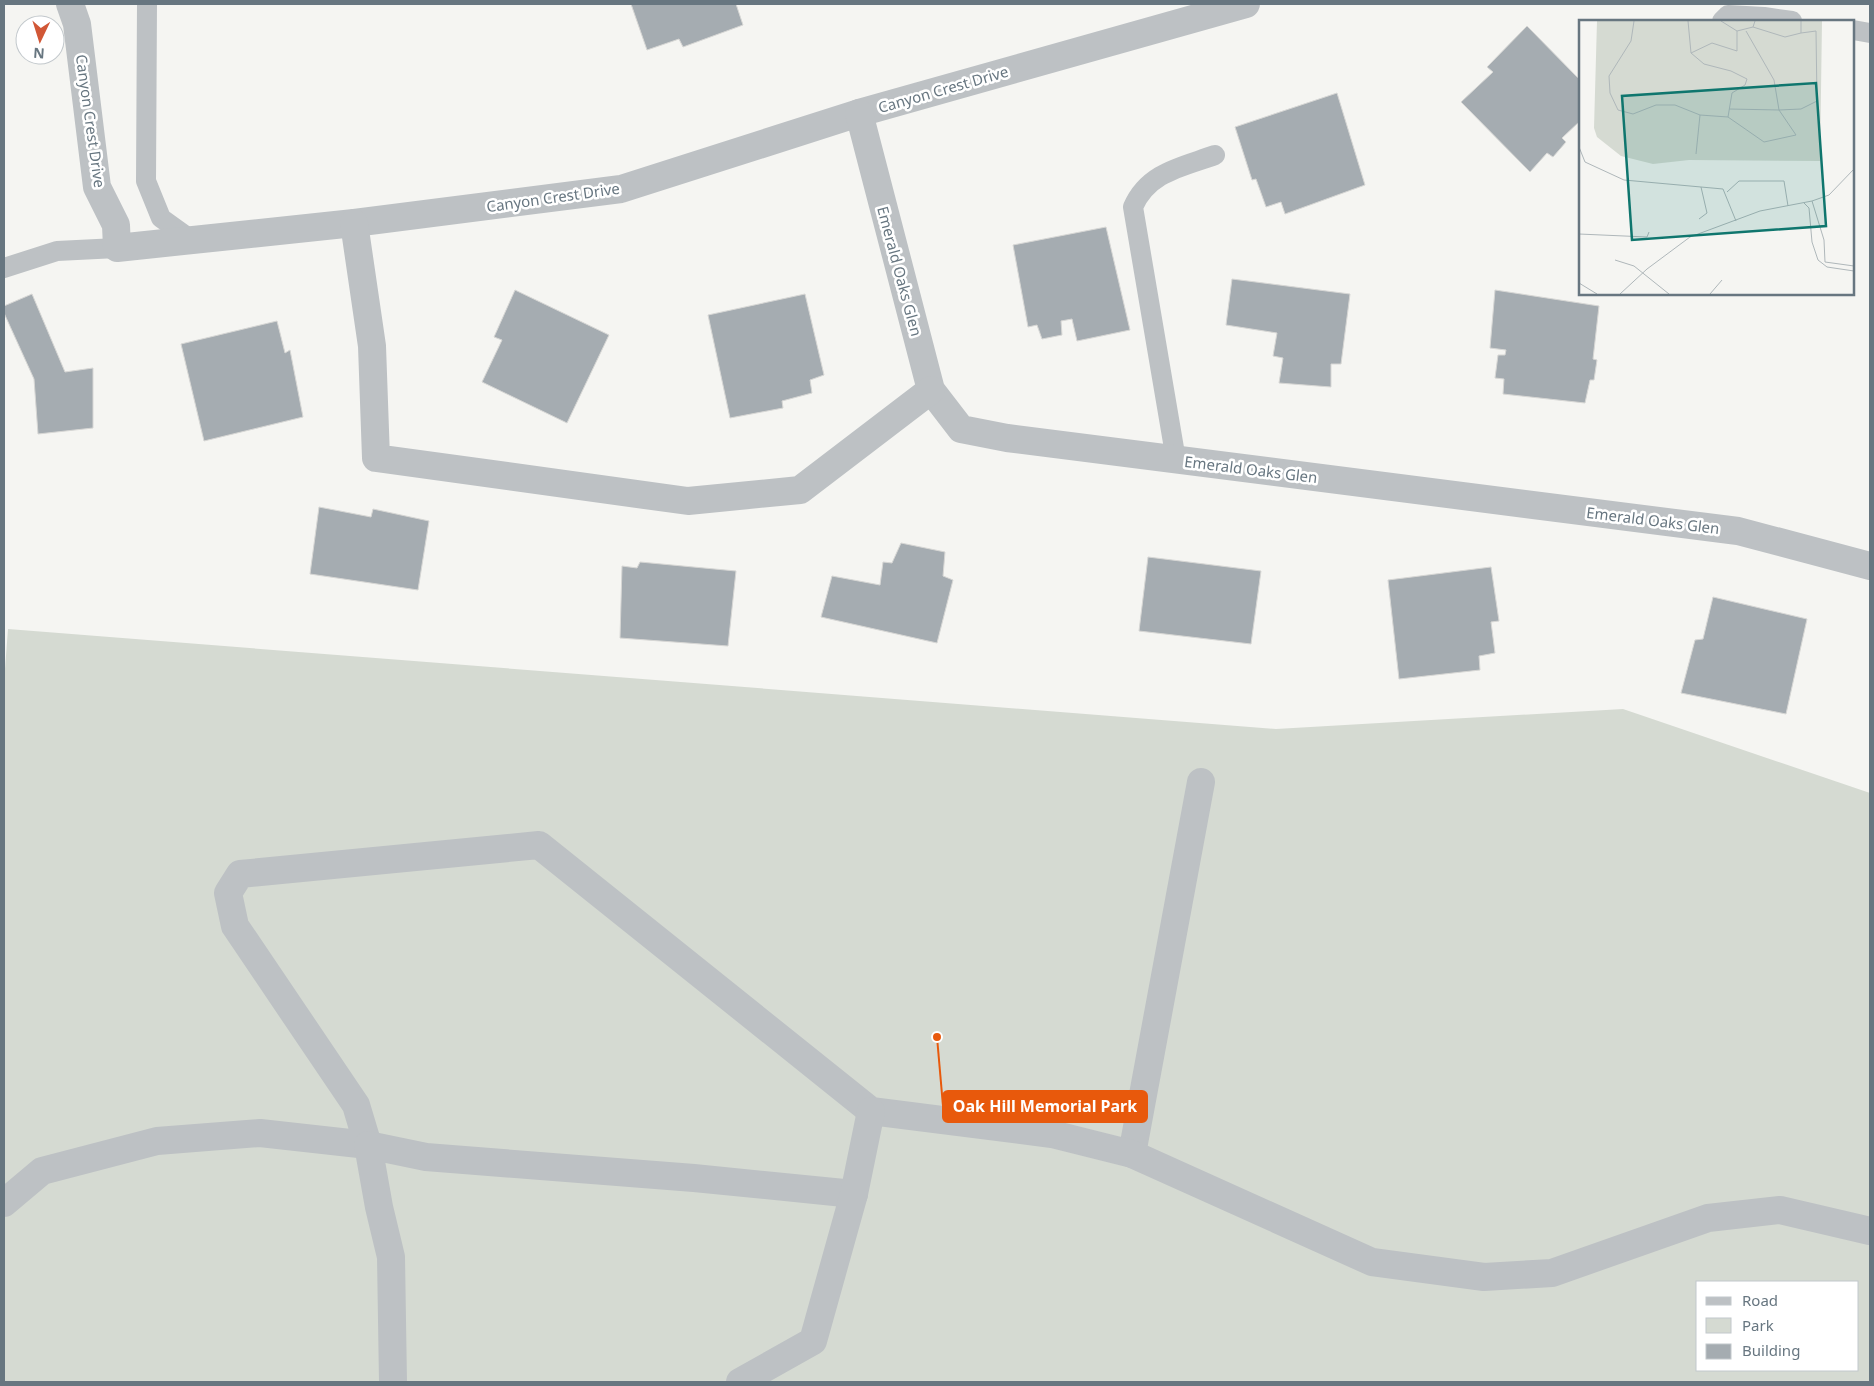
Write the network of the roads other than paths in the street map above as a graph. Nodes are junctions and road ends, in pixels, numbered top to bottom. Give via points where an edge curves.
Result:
1 (70, 4) edge
2 (147, 4) edge
3 (1246, 4) edge
4 (1723, 20) edge
5 (1785, 20) edge
6 (1854, 30) edge
7 (1870, 33) edge
8 (859, 113) junction
9 (1215, 155) dead end
10 (354, 223) junction
11 (193, 241) junction
12 (118, 248) junction
13 (4, 268) edge
14 (931, 390) junction
15 (1176, 460) junction
16 (1870, 566) edge
17 (1201, 782) dead end
18 (871, 1111) junction
19 (368, 1144) junction
20 (1132, 1154) junction
21 (854, 1194) junction
22 (4, 1203) edge
23 (1870, 1231) edge
24 (393, 1382) edge
25 (740, 1382) edge

1 - 12 street, Canyon Crest Drive via 77,24 98,187 116,225
2 - 11 lane via 146,181 161,218
3 - 8 street, Canyon Crest Drive
4 - 5 lane via 1728,15
6 - 7 lane
8 - 10 street, Canyon Crest Drive via 621,189
8 - 14 street, Emerald Oaks Glen
9 - 15 lane via 1161,174 1139,194 1133,207
10 - 11 street, Canyon Crest Drive
10 - 14 street via 372,346 376,458 688,501 800,490
11 - 12 street, Canyon Crest Drive
12 - 13 lane via 57,251
14 - 15 street, Emerald Oaks Glen via 961,428 1007,438
15 - 16 street, Emerald Oaks Glen via 1738,531
17 - 20 street
18 - 19 street via 539,845 240,874 228,893 235,926 356,1105
18 - 20 street via 1052,1134
18 - 21 street
19 - 21 street via 426,1157
19 - 22 street via 260,1133 157,1141 42,1171
19 - 24 street via 391,1258
20 - 23 street via 1372,1262 1484,1277 1552,1273 1708,1218 1780,1210
21 - 25 street via 813,1340

